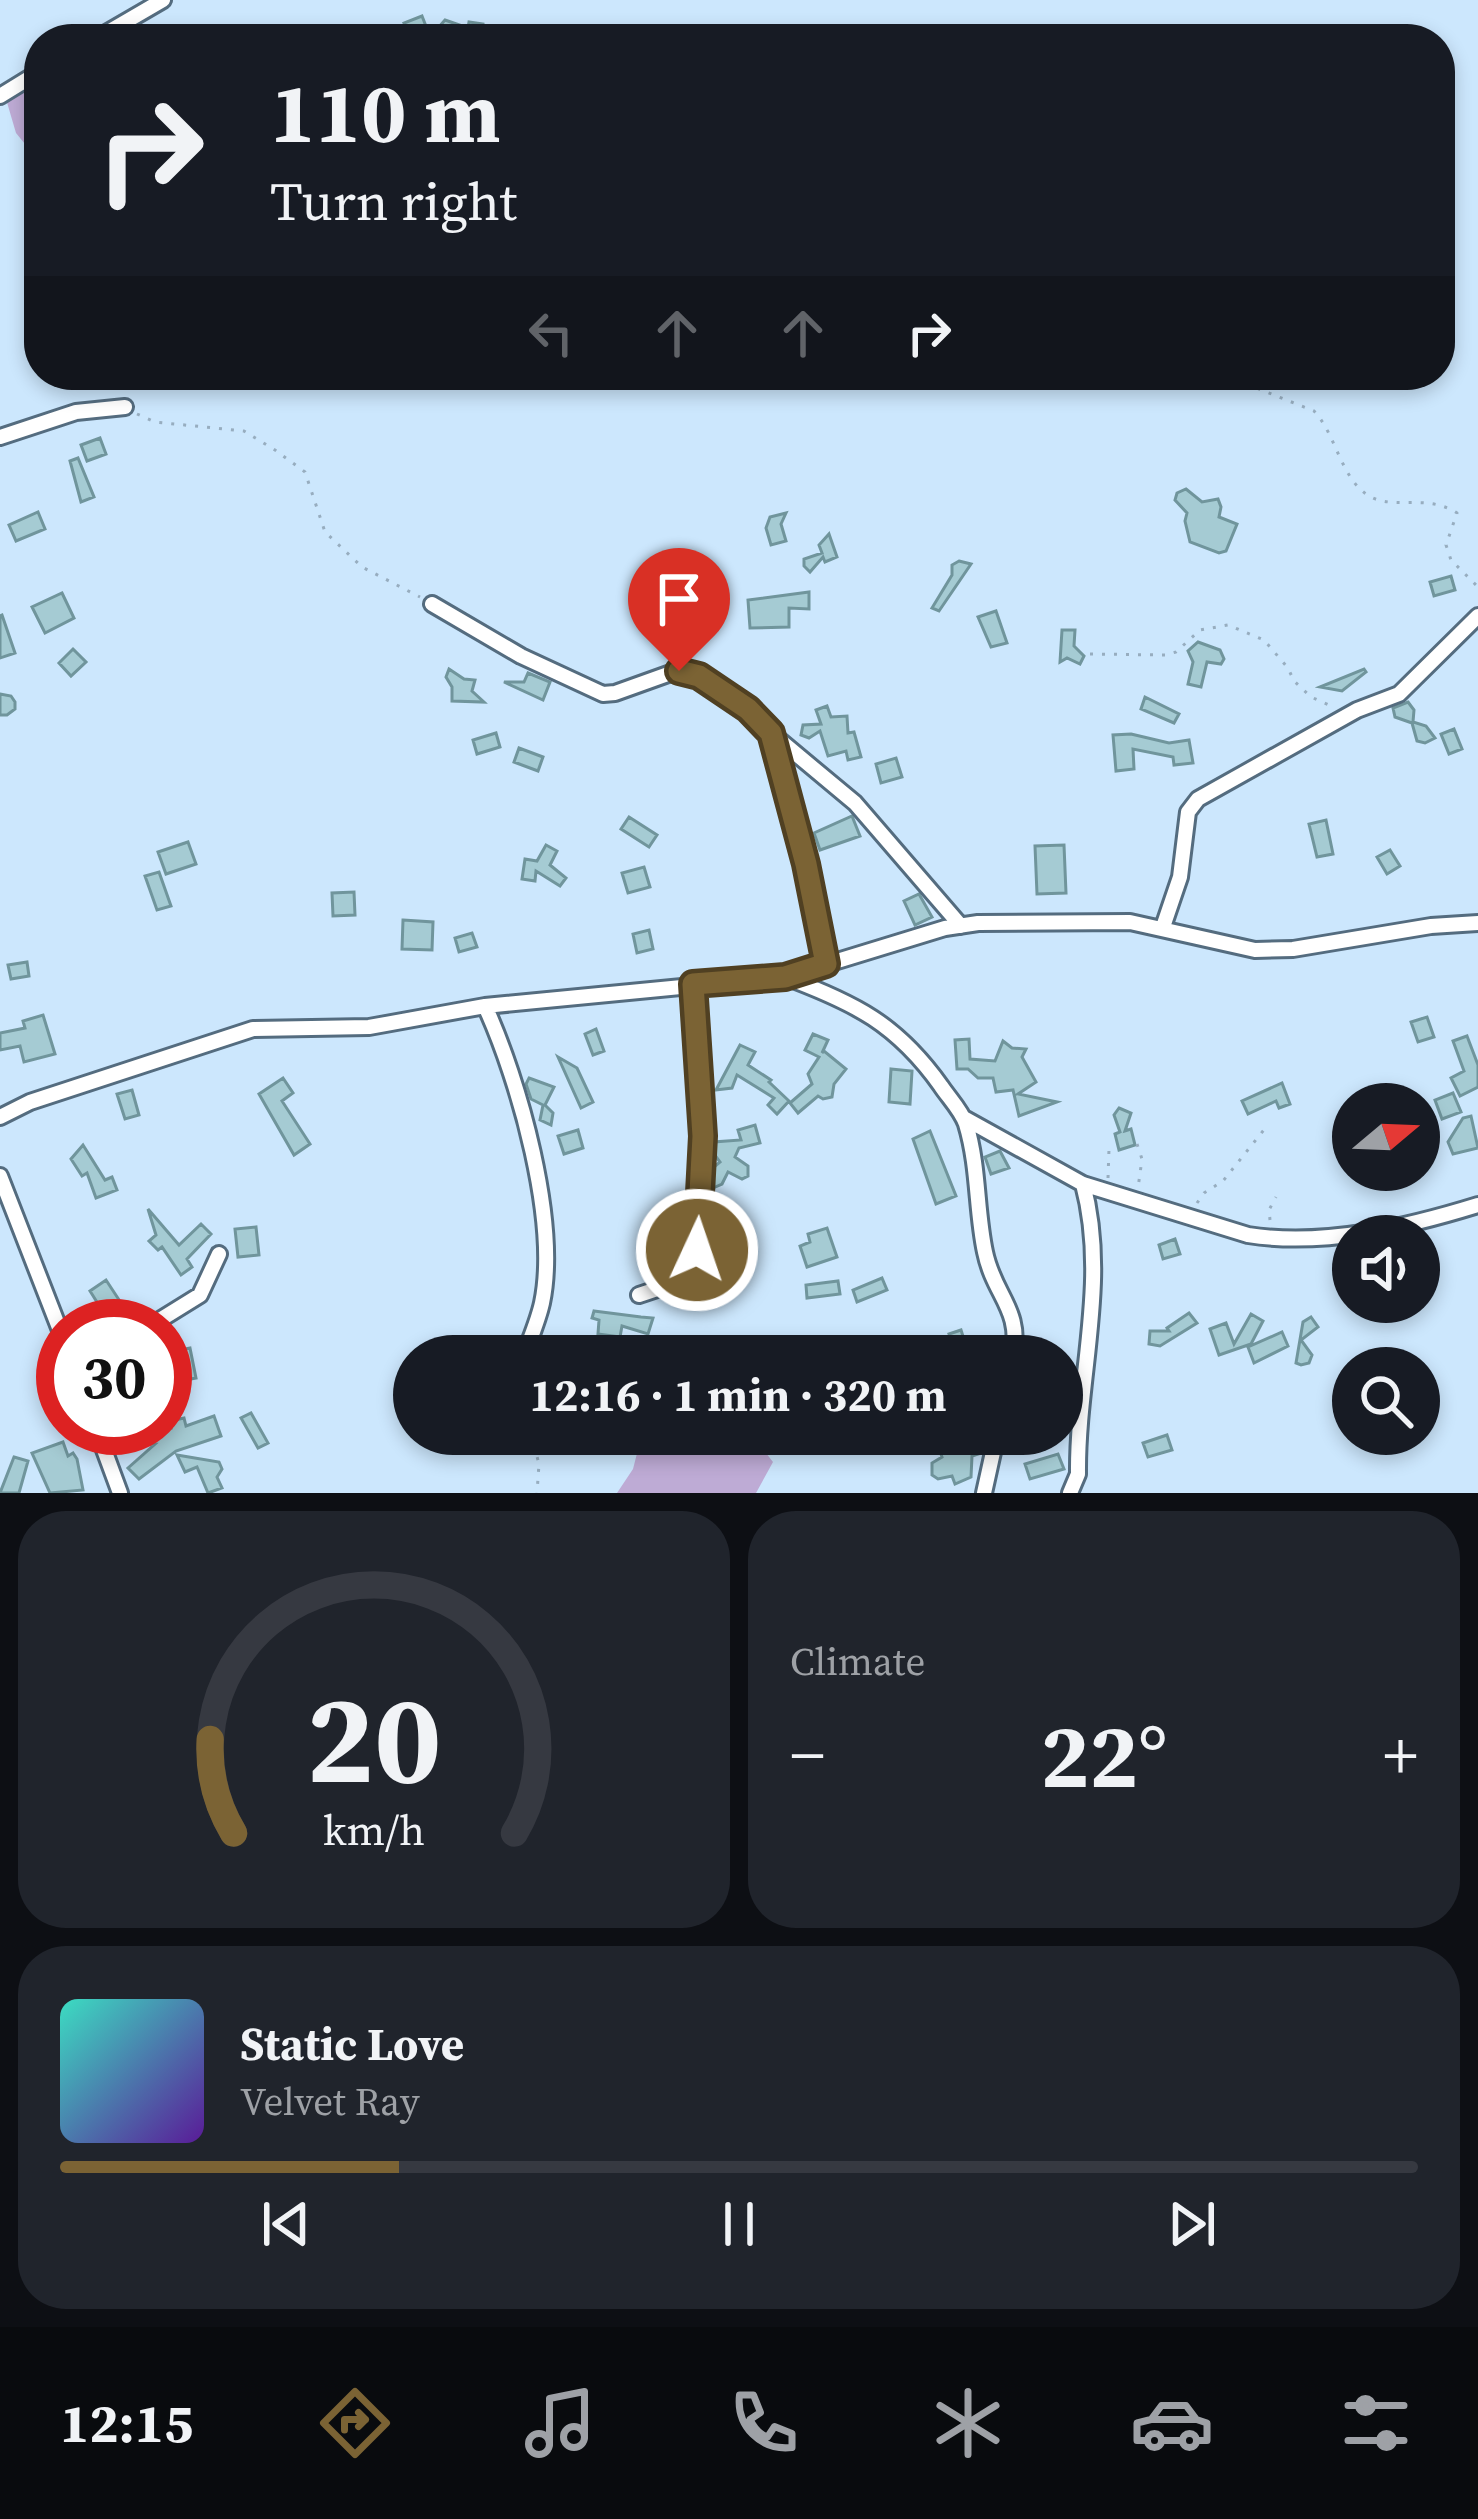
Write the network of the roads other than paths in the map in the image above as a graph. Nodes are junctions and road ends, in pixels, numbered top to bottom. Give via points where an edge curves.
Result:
1 (163, 0) edge
2 (122, 24) edge
3 (125, 407) road end
4 (0, 437) edge
5 (432, 604) road end
6 (1478, 616) edge
7 (771, 733) junction
8 (1478, 922) edge
9 (961, 926) junction
10 (1163, 927) junction
11 (826, 964) junction
12 (785, 977) junction
13 (693, 984) junction
14 (485, 1006) junction
15 (0, 1117) edge
16 (964, 1118) junction
17 (0, 1176) edge
18 (1083, 1184) junction
19 (1478, 1205) edge
20 (219, 1254) dead end
21 (639, 1295) dead end
22 (48, 1299) edge
23 (192, 1299) edge
24 (531, 1335) edge
25 (1016, 1335) edge
26 (107, 1455) edge
27 (992, 1455) edge
28 (120, 1493) edge
29 (984, 1493) edge
30 (1070, 1493) edge

1 - 2 street
3 - 4 street via 59,416
5 - 7 street via 603,694 679,671 699,676
6 - 10 street via 1399,694 1191,806
7 - 9 street via 855,803
7 - 11 street
8 - 10 street via 1255,950
9 - 10 street via 1092,920
9 - 11 street
11 - 12 street
12 - 13 street
12 - 16 street via 848,1000 897,1033
13 - 14 street
13 - 21 street via 703,1136 697,1250 684,1280
14 - 15 street via 369,1027 232,1034
14 - 24 street via 512,1076 541,1208 542,1303
16 - 18 street
16 - 25 street via 985,1251
17 - 22 street
18 - 19 street via 1274,1239 1400,1225
18 - 30 street via 1093,1226 1094,1313
20 - 23 street
26 - 28 street
27 - 29 street

